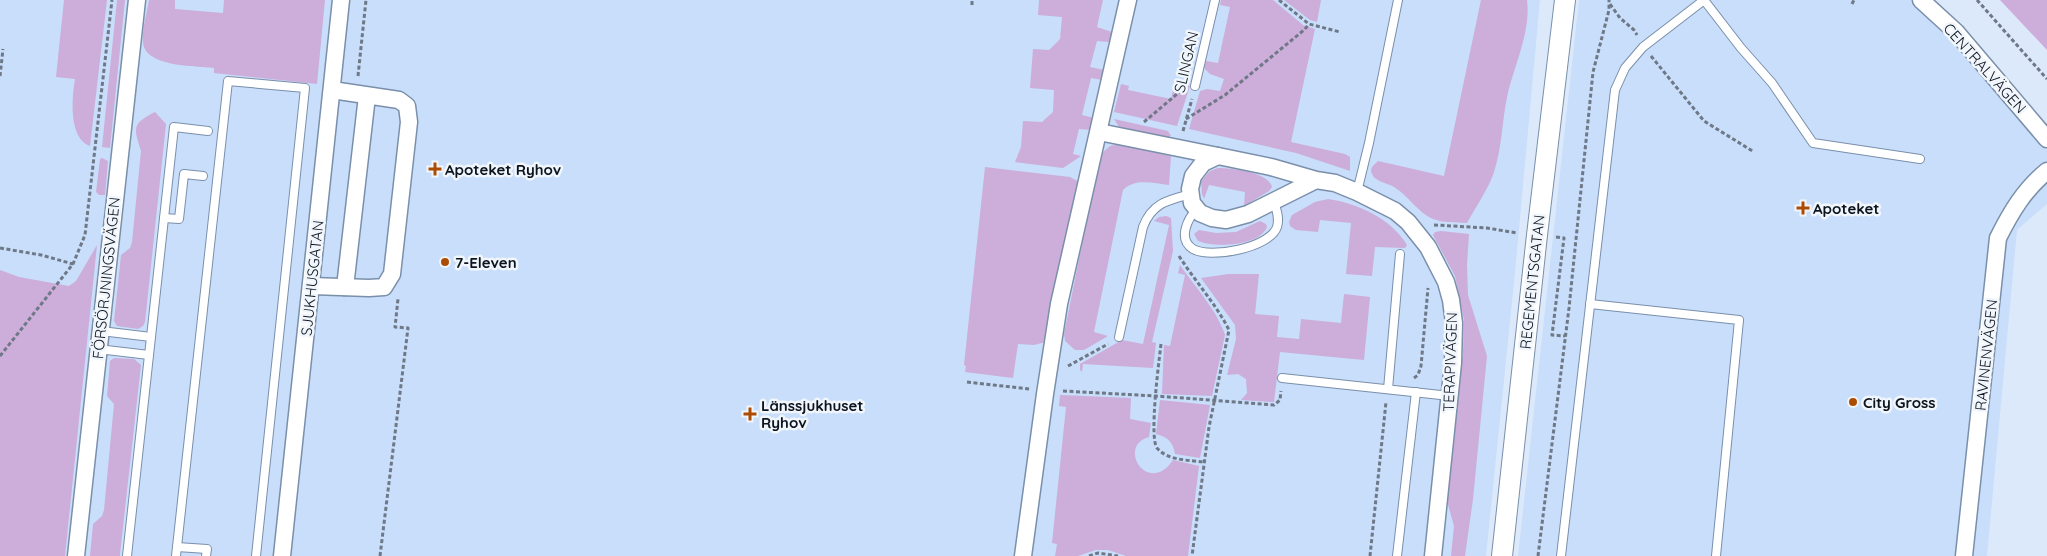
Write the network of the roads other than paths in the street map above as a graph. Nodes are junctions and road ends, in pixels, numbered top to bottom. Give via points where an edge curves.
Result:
1 (137, 0) edge
2 (341, 0) edge
3 (1128, 0) edge
4 (1214, 0) edge
5 (1398, 0) edge
6 (1704, 0) edge
7 (1921, 0) edge
8 (1564, 3) edge
9 (1196, 82) road end
10 (332, 90) junction
11 (367, 96) junction
12 (208, 131) dead end
13 (1100, 132) junction
14 (2047, 139) edge
15 (1218, 156) junction
16 (1920, 159) dead end
17 (2047, 171) edge
18 (169, 172) junction
19 (184, 174) junction
20 (203, 176) dead end
21 (1316, 180) junction
22 (1357, 192) junction
23 (1274, 201) junction
24 (1194, 202) junction
25 (164, 218) junction
26 (1400, 254) dead end
27 (312, 286) junction
28 (345, 287) junction
29 (1590, 304) junction
30 (100, 331) junction
31 (151, 336) junction
32 (1119, 337) road end
33 (98, 349) junction
34 (149, 355) junction
35 (1282, 378) dead end
36 (1388, 389) junction
37 (1416, 392) junction
38 (1450, 396) junction
39 (177, 547) junction
40 (76, 556) edge
41 (127, 556) edge
42 (178, 556) edge
43 (206, 556) edge
44 (256, 556) edge
45 (282, 556) edge
46 (1023, 556) edge
47 (1397, 556) edge
48 (1433, 556) edge
49 (1502, 556) edge
50 (1561, 556) edge
51 (1716, 556) edge
52 (1964, 556) edge

1 - 30 street, FÖRSÖRJNINGSVÄGEN
2 - 10 street, SJUKHUSGATAN
3 - 13 street
4 - 9 lane, SLINGAN
5 - 22 lane
6 - 16 lane via 1772,83 1813,143
6 - 29 lane via 1643,47 1625,68 1615,90
7 - 14 street, CENTRALVÄGEN via 1956,32
8 - 49 street, REGEMENTSGATAN
10 - 11 street
10 - 27 street, SJUKHUSGATAN
11 - 28 street
11 - 28 street via 399,100 407,106 409,122 392,274 384,287
12 - 18 lane via 174,127
13 - 15 street, TERAPIVÄGEN
13 - 46 street via 1060,304
15 - 21 street, TERAPIVÄGEN
15 - 24 street via 1203,163 1193,176
17 - 52 street, RAVINENVÄGEN via 2030,186 1998,238
18 - 19 lane
18 - 25 lane
19 - 20 lane
19 - 25 lane via 179,219
21 - 22 street, TERAPIVÄGEN
21 - 23 street
22 - 38 street, TERAPIVÄGEN via 1395,211 1408,222 1435,258 1452,300
23 - 24 street via 1248,214 1226,220 1212,218
23 - 24 lane via 1278,217 1274,234 1261,243 1230,251 1204,252 1187,243 1186,224
24 - 32 lane via 1162,203 1147,217
25 - 31 lane
26 - 36 lane
27 - 28 street
27 - 45 street, SJUKHUSGATAN
29 - 50 lane
29 - 51 lane via 1739,320
30 - 31 lane
30 - 33 street, FÖRSÖRJNINGSVÄGEN
31 - 34 lane
33 - 34 lane
33 - 40 street, FÖRSÖRJNINGSVÄGEN
34 - 41 lane
35 - 36 lane
36 - 37 lane
37 - 38 lane
37 - 47 lane
38 - 48 street, TERAPIVÄGEN
39 - 42 lane
39 - 43 lane via 207,549
39 - 44 lane via 228,81 305,88

